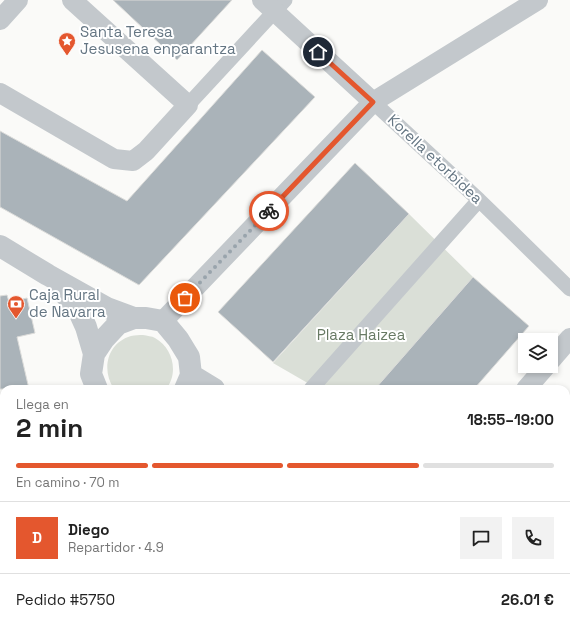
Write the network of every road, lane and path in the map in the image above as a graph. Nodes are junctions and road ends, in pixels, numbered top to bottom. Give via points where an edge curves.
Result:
1 (18, 0) edge
2 (72, 0) edge
3 (538, 0) edge
4 (274, 4) edge
5 (0, 20) edge
6 (0, 93) edge
7 (373, 102) junction
8 (188, 105) junction
9 (479, 200) junction
10 (0, 246) edge
11 (48, 275) junction
12 (570, 289) edge
13 (134, 318) junction
14 (163, 322) junction
15 (570, 338) edge
16 (558, 352) edge
17 (94, 354) junction
18 (540, 373) edge
19 (188, 382) edge
20 (95, 385) edge
21 (199, 385) edge
22 (315, 385) edge
23 (529, 385) edge

1 - 5 street
2 - 8 street
3 - 7 street
4 - 7 street, Korella etorbidea
4 - 8 street
6 - 8 street via 114,159 133,161 146,151
7 - 9 street, Korella etorbidea
7 - 14 street
9 - 12 street, Korella etorbidea
9 - 22 street
10 - 11 street
11 - 13 street via 107,308
11 - 17 street via 77,307
13 - 14 street
13 - 17 street via 118,324
14 - 19 street via 189,356
15 - 16 street
17 - 20 street via 91,374
18 - 23 street
19 - 21 street

